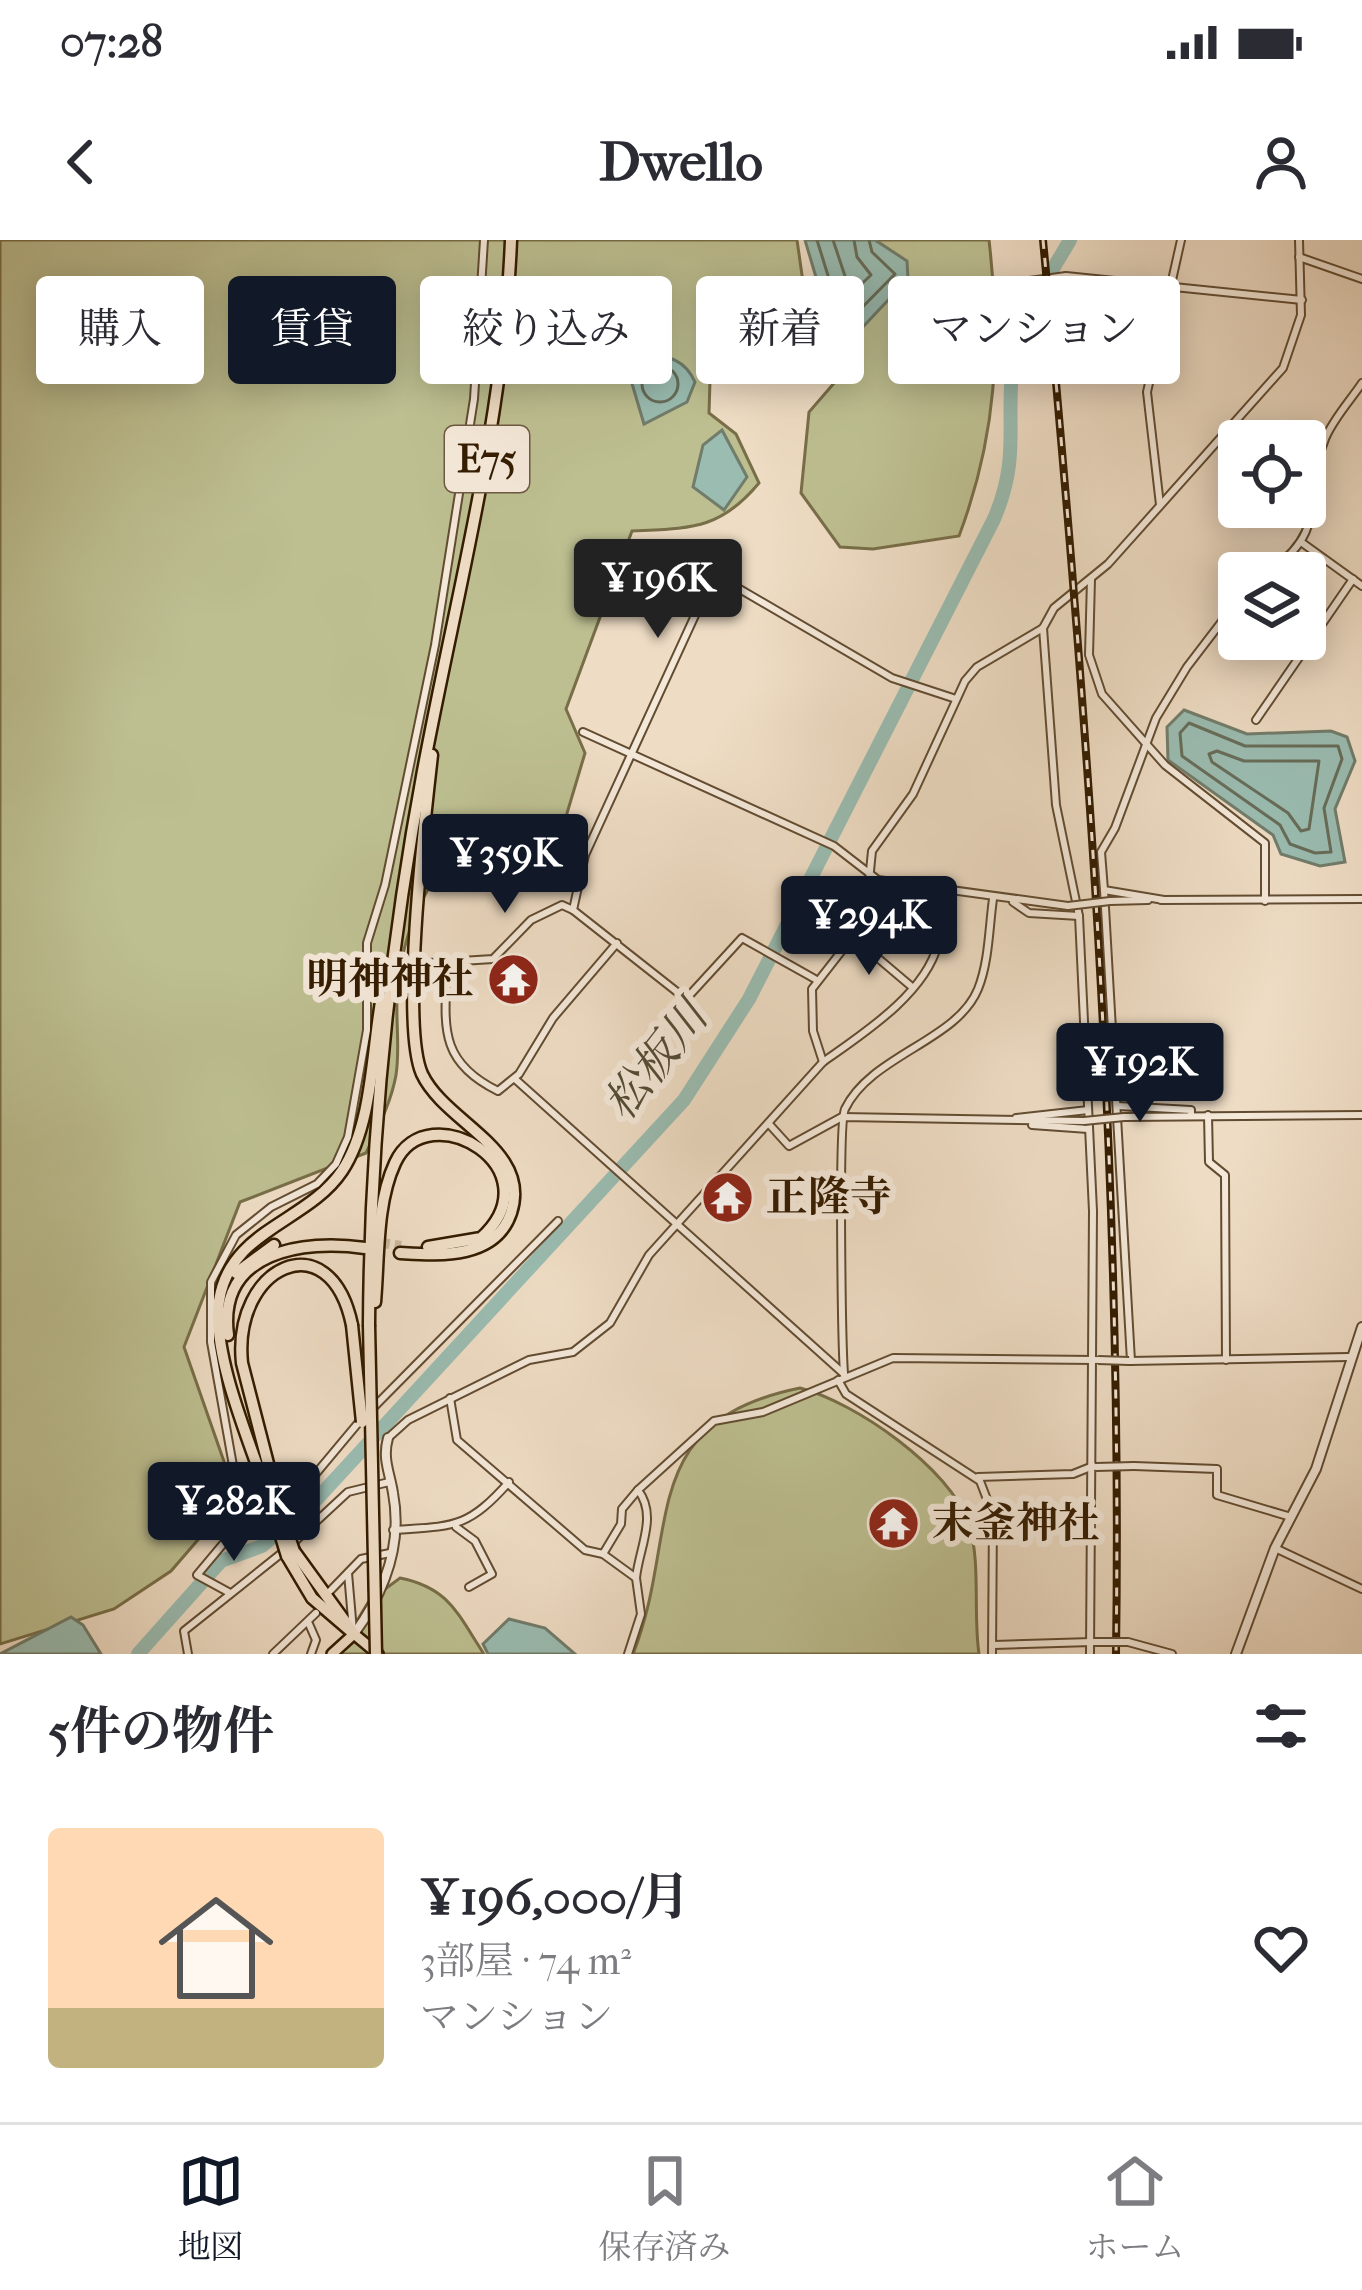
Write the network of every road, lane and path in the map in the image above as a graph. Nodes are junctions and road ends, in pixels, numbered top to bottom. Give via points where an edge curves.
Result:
1 (484, 240) edge
2 (511, 240) edge
3 (1181, 240) edge
4 (1299, 240) edge
5 (1299, 257) junction
6 (1175, 276) edge
7 (1362, 279) edge
8 (1180, 286) edge
9 (1302, 300) junction
10 (1362, 383) edge
11 (1149, 384) edge
12 (1160, 505) junction
13 (1301, 542) junction
14 (1290, 552) edge
15 (1091, 579) junction
16 (1352, 579) junction
17 (1362, 586) edge
18 (1218, 626) edge
19 (1043, 628) junction
20 (442, 674) junction
21 (956, 699) junction
22 (1256, 720) dead end
23 (583, 731) dead end
24 (1150, 743) junction
25 (632, 754) junction
26 (863, 865) junction
27 (869, 876) junction
28 (1104, 890) junction
29 (1362, 898) edge
30 (993, 899) junction
31 (1164, 900) junction
32 (1265, 901) junction
33 (1013, 902) junction
34 (573, 910) junction
35 (1079, 916) junction
36 (399, 922) junction
37 (853, 937) junction
38 (617, 943) junction
39 (938, 944) dead end
40 (365, 956) junction
41 (381, 958) tunnel mouth
42 (429, 964) tunnel mouth
43 (447, 965) junction
44 (816, 980) junction
45 (912, 987) junction
46 (824, 1062) junction
47 (514, 1079) junction
48 (1118, 1106) junction
49 (1088, 1110) junction
50 (1191, 1114) junction
51 (1208, 1115) junction
52 (1362, 1115) edge
53 (842, 1117) junction
54 (1015, 1119) junction
55 (769, 1124) junction
56 (1086, 1125) junction
57 (558, 1221) dead end
58 (675, 1224) junction
59 (219, 1301) junction
60 (371, 1325) junction
61 (1362, 1327) edge
62 (1349, 1358) junction
63 (1095, 1360) junction
64 (1226, 1360) junction
65 (1130, 1361) junction
66 (841, 1377) junction
67 (450, 1397) junction
68 (250, 1401) junction
69 (388, 1438) joint
70 (1094, 1467) junction
71 (978, 1477) junction
72 (389, 1482) junction
73 (509, 1482) junction
74 (638, 1490) junction
75 (277, 1512) junction
76 (1291, 1517) junction
77 (370, 1527) junction
78 (456, 1527) junction
79 (393, 1530) junction
80 (244, 1533) junction
81 (1274, 1548) junction
82 (391, 1553) junction
83 (603, 1554) junction
84 (348, 1570) junction
85 (636, 1578) junction
86 (469, 1587) dead end
87 (1362, 1589) edge
88 (330, 1591) dead end
89 (230, 1593) junction
90 (316, 1613) dead end
91 (309, 1624) junction
92 (353, 1634) junction
93 (1092, 1642) junction
94 (993, 1650) edge
95 (188, 1654) edge
96 (273, 1654) edge
97 (311, 1654) edge
98 (332, 1654) edge
99 (377, 1654) edge
100 (628, 1654) edge
101 (1090, 1654) edge
102 (1172, 1654) edge
103 (1236, 1654) edge

1 - 40 street via 474,398 435,645
2 - 20 highway, E75 via 500,380
3 - 6 street
4 - 5 street
5 - 7 street
5 - 9 street
8 - 9 street
9 - 12 street via 1283,368
10 - 13 street via 1326,436
11 - 12 street
12 - 15 street
13 - 14 street
13 - 16 street
15 - 19 street via 1054,608
15 - 24 street via 1091,671 1118,717
16 - 17 street
16 - 22 street
18 - 24 street via 1156,718
19 - 21 street via 977,667
19 - 35 street via 1056,805
20 - 36 highway, E75
20 - 60 highway via 423,835 416,1051 436,1094 504,1161 514,1196 505,1225 483,1245 445,1255 400,1249 461,1245 494,1226 504,1205 503,1182 475,1143 434,1135 405,1148 384,1200
21 - 25 street via 892,678 714,574
21 - 26 street via 913,794
23 - 25 street
24 - 28 street via 1101,852
24 - 32 street via 1178,776 1265,843
25 - 26 street
25 - 34 street via 585,855
26 - 27 street
27 - 30 street
27 - 37 street via 865,921
28 - 31 street
28 - 48 street
29 - 32 street
30 - 33 street
30 - 53 street via 972,1001 948,1028 918,1040 869,1079
31 - 32 street
31 - 33 street, bridge
33 - 35 street via 1029,913
34 - 38 street
34 - 43 street via 562,905 531,920 503,955
35 - 49 street
36 - 59 highway via 349,1159 326,1189 254,1237
36 - 60 highway, E75 via 377,1118
37 - 44 street
37 - 45 street
38 - 44 street via 686,999 742,938
38 - 47 street
39 - 45 street
40 - 41 street
40 - 80 street via 367,1030 343,1150 317,1184 236,1235 211,1282 211,1342
42 - 43 street
43 - 47 street via 445,1028 453,1055 491,1089
44 - 46 street via 813,1031
45 - 46 street
46 - 55 street
47 - 58 street
48 - 50 street
48 - 65 street
49 - 54 street
49 - 56 street
50 - 51 street
50 - 56 street, bridge
51 - 52 street
51 - 64 street via 1209,1162 1225,1175
53 - 54 street
53 - 55 street via 789,1146
53 - 66 street
54 - 56 street
55 - 58 street
56 - 63 street
57 - 80 street via 353,1427 298,1495 266,1526
58 - 66 street
58 - 67 street via 622,1309 587,1342
59 - 68 highway via 261,1250 311,1237 365,1244 286,1247 242,1276 226,1325
59 - 75 highway via 222,1345
60 - 77 highway, E75, bridge
61 - 62 street
62 - 64 street
62 - 76 street via 1316,1469
63 - 65 street, bridge
63 - 66 street via 925,1355
63 - 70 street
64 - 65 street
66 - 71 street via 846,1394
66 - 74 street via 763,1412 714,1421
67 - 69 street
67 - 73 street via 457,1440
68 - 75 highway
68 - 77 highway, bridge via 242,1322 268,1277 296,1266 324,1273 343,1293 352,1325
69 - 72 street
70 - 71 street
70 - 76 street, bridge via 1217,1468 1217,1495
70 - 93 street
71 - 94 street via 993,1515
72 - 79 street
72 - 89 street via 347,1492
73 - 78 street
73 - 83 street via 585,1550
74 - 83 street
74 - 85 street via 647,1524
75 - 92 highway, bridge via 312,1598
76 - 81 street
77 - 99 highway, E75, bridge
78 - 79 street
78 - 86 street via 476,1541 492,1574
79 - 82 street
80 - 89 street via 197,1574
81 - 87 street
81 - 103 street
82 - 84 street via 369,1555
82 - 92 street via 382,1596
83 - 85 street
84 - 88 street
84 - 92 street
85 - 100 street via 641,1614
89 - 95 street via 184,1631
90 - 91 street
91 - 96 street
91 - 97 street
92 - 98 main road
92 - 99 main road
93 - 94 street
93 - 101 street
93 - 102 street, bridge

